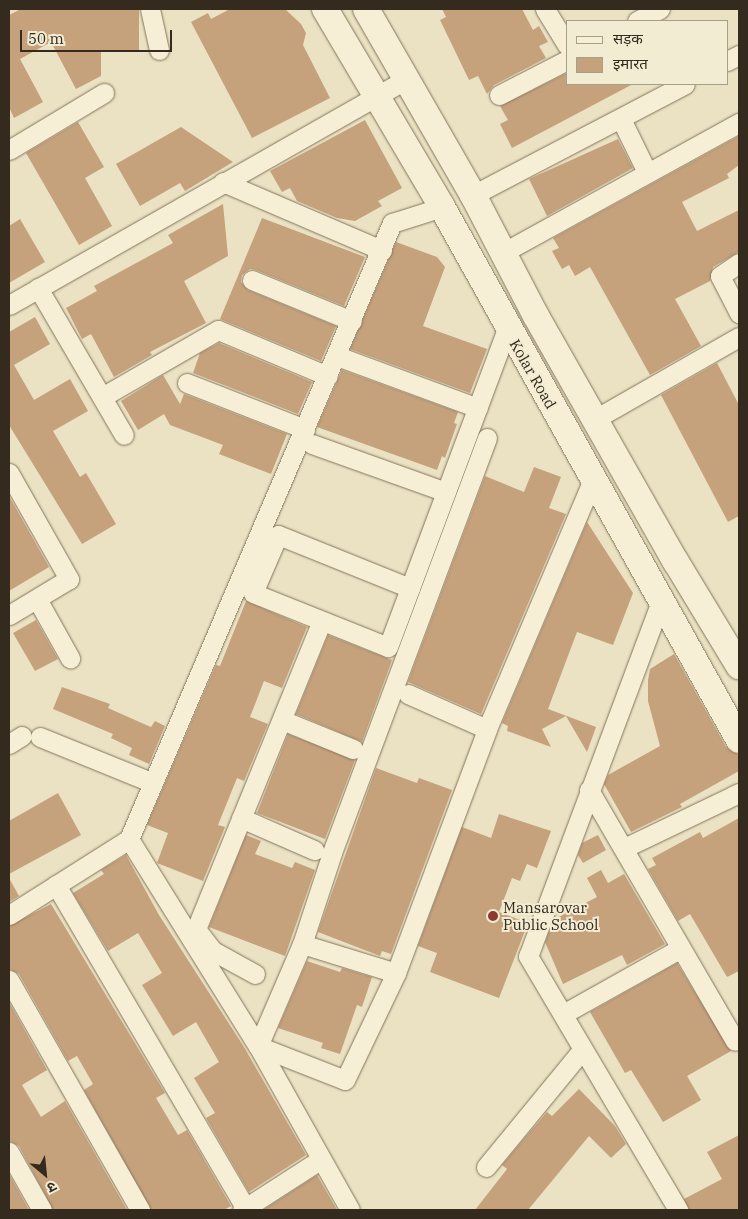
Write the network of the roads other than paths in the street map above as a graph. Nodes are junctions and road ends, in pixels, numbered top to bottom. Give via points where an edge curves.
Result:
1 (150, 9) edge
2 (325, 9) edge
3 (366, 9) edge
4 (545, 9) edge
5 (660, 9) edge
6 (640, 20) edge
7 (566, 43) edge
8 (158, 50) dead end
9 (739, 54) edge
10 (728, 60) edge
11 (566, 61) edge
12 (407, 79) junction
13 (683, 85) edge
14 (104, 93) dead end
15 (499, 95) dead end
16 (375, 97) junction
17 (620, 119) junction
18 (739, 123) edge
19 (9, 150) edge
20 (646, 172) junction
21 (223, 182) junction
22 (473, 195) junction
23 (442, 207) junction
24 (382, 250) junction
25 (504, 252) junction
26 (739, 263) edge
27 (252, 280) dead end
28 (38, 288) junction
29 (9, 305) edge
30 (739, 313) edge
31 (352, 321) junction
32 (507, 328) junction
33 (739, 337) edge
34 (337, 356) junction
35 (328, 376) junction
36 (187, 383) dead end
37 (102, 398) junction
38 (478, 408) junction
39 (595, 419) junction
40 (124, 435) dead end
41 (308, 436) junction
42 (487, 438) dead end
43 (9, 473) edge
44 (594, 479) junction
45 (446, 492) junction
46 (410, 588) junction
47 (37, 599) junction
48 (661, 601) junction
49 (9, 615) edge
50 (321, 623) junction
51 (70, 658) dead end
52 (739, 666) edge
53 (408, 694) dead end
54 (282, 720) junction
55 (487, 729) junction
56 (24, 739) edge
57 (739, 740) edge
58 (353, 750) dead end
59 (151, 782) junction
60 (589, 790) junction
61 (739, 793) edge
62 (241, 818) junction
63 (129, 839) junction
64 (624, 848) junction
65 (314, 850) dead end
66 (56, 886) junction
67 (9, 915) edge
68 (302, 944) junction
69 (682, 948) junction
70 (396, 973) junction
71 (255, 974) dead end
72 (9, 980) edge
73 (562, 1014) junction
74 (735, 1041) dead end
75 (258, 1046) junction
76 (582, 1050) junction
77 (9, 1152) edge
78 (321, 1159) junction
79 (486, 1167) dead end
80 (42, 1210) edge
81 (140, 1210) edge
82 (245, 1210) edge
83 (350, 1210) edge
84 (678, 1210) edge

1 - 8 street
2 - 16 main road, Kolar Road
3 - 12 main road
4 - 7 street
5 - 6 street
9 - 10 street
11 - 15 street
12 - 16 street
12 - 22 main road
13 - 17 street
14 - 19 street
16 - 21 street
16 - 23 main road, Kolar Road
17 - 20 street
17 - 22 street
18 - 20 street
20 - 25 street
21 - 24 street
21 - 28 street
22 - 25 main road
23 - 24 street via 392,223
23 - 32 main road, Kolar Road
24 - 31 street
25 - 39 main road
26 - 30 street via 720,276
27 - 31 street
28 - 29 street
28 - 37 street
31 - 34 street
32 - 38 street
32 - 44 main road, Kolar Road
33 - 39 street
34 - 35 street
34 - 38 street
35 - 37 street via 218,330
35 - 41 street
36 - 41 street
37 - 40 street
38 - 45 street
39 - 52 main road
41 - 45 street
41 - 59 street
42 - 68 street via 332,853
43 - 47 street via 68,579
44 - 48 main road, Kolar Road
44 - 55 street
45 - 46 street
46 - 50 street via 388,647
46 - 50 street via 278,535 253,593
47 - 49 street
47 - 51 street
48 - 57 main road, Kolar Road
48 - 60 street
50 - 54 street
53 - 55 street
54 - 58 street
54 - 62 street
55 - 70 street
56 - 59 street
59 - 63 street
60 - 64 street
60 - 73 street via 528,956
61 - 64 street
62 - 65 street
62 - 71 street via 196,929 213,951
63 - 66 street
63 - 75 street
64 - 69 street
66 - 67 street
66 - 82 street
68 - 70 street
68 - 75 street
69 - 73 street
69 - 74 street
70 - 75 street via 345,1080
72 - 81 street
73 - 76 street
75 - 78 street
76 - 79 street
76 - 84 street
77 - 80 street
78 - 82 street
78 - 83 street

